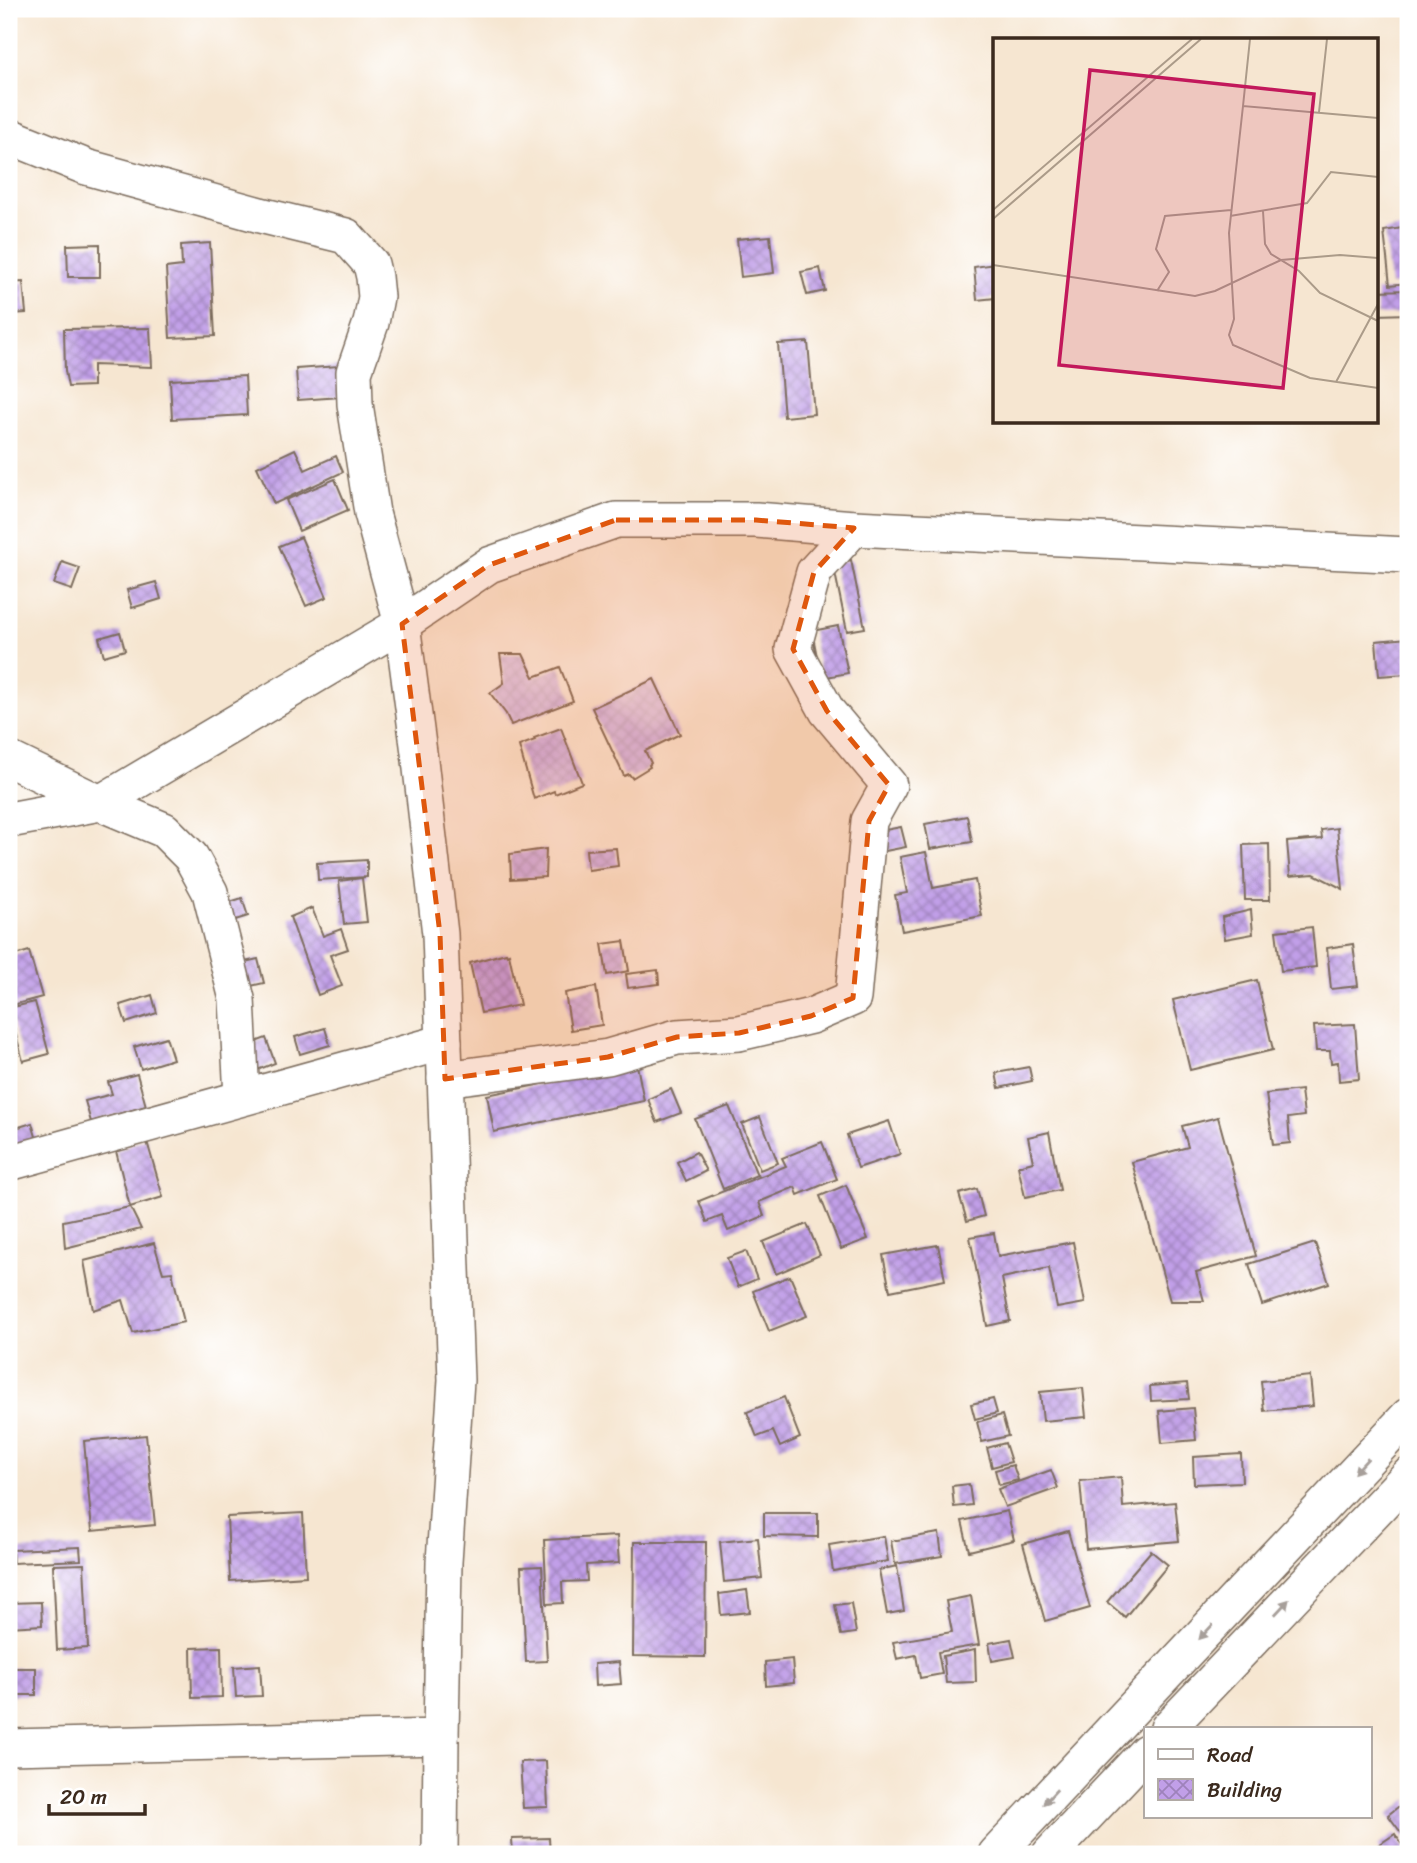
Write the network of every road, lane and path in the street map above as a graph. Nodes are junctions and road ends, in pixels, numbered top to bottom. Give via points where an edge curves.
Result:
1 (9, 136) edge
2 (854, 528) junction
3 (1408, 555) edge
4 (402, 624) junction
5 (9, 759) edge
6 (100, 803) junction
7 (9, 820) edge
8 (444, 1042) junction
9 (445, 1079) junction
10 (242, 1097) junction
11 (9, 1163) edge
12 (1408, 1416) edge
13 (1408, 1476) edge
14 (1169, 1727) edge
15 (441, 1737) junction
16 (9, 1747) edge
17 (1144, 1754) edge
18 (440, 1854) edge
19 (996, 1854) edge
20 (1050, 1854) edge

1 - 4 street via 86,167 346,236 371,264 376,297 354,372 355,404 372,513
2 - 3 street
2 - 4 street via 756,520 616,520 489,565
2 - 9 street via 814,572 793,649 827,711 889,785 869,821 853,998 811,1016 739,1033 677,1037 608,1057
4 - 6 street
4 - 8 street via 440,934
5 - 6 street
6 - 7 street
6 - 10 street via 164,830 191,857 210,892 237,999
8 - 9 street
8 - 10 street
9 - 15 street via 456,1380 444,1562
10 - 11 street
12 -> 19 street
14 -> 13 street
15 - 16 street
15 - 18 street
17 - 20 street

